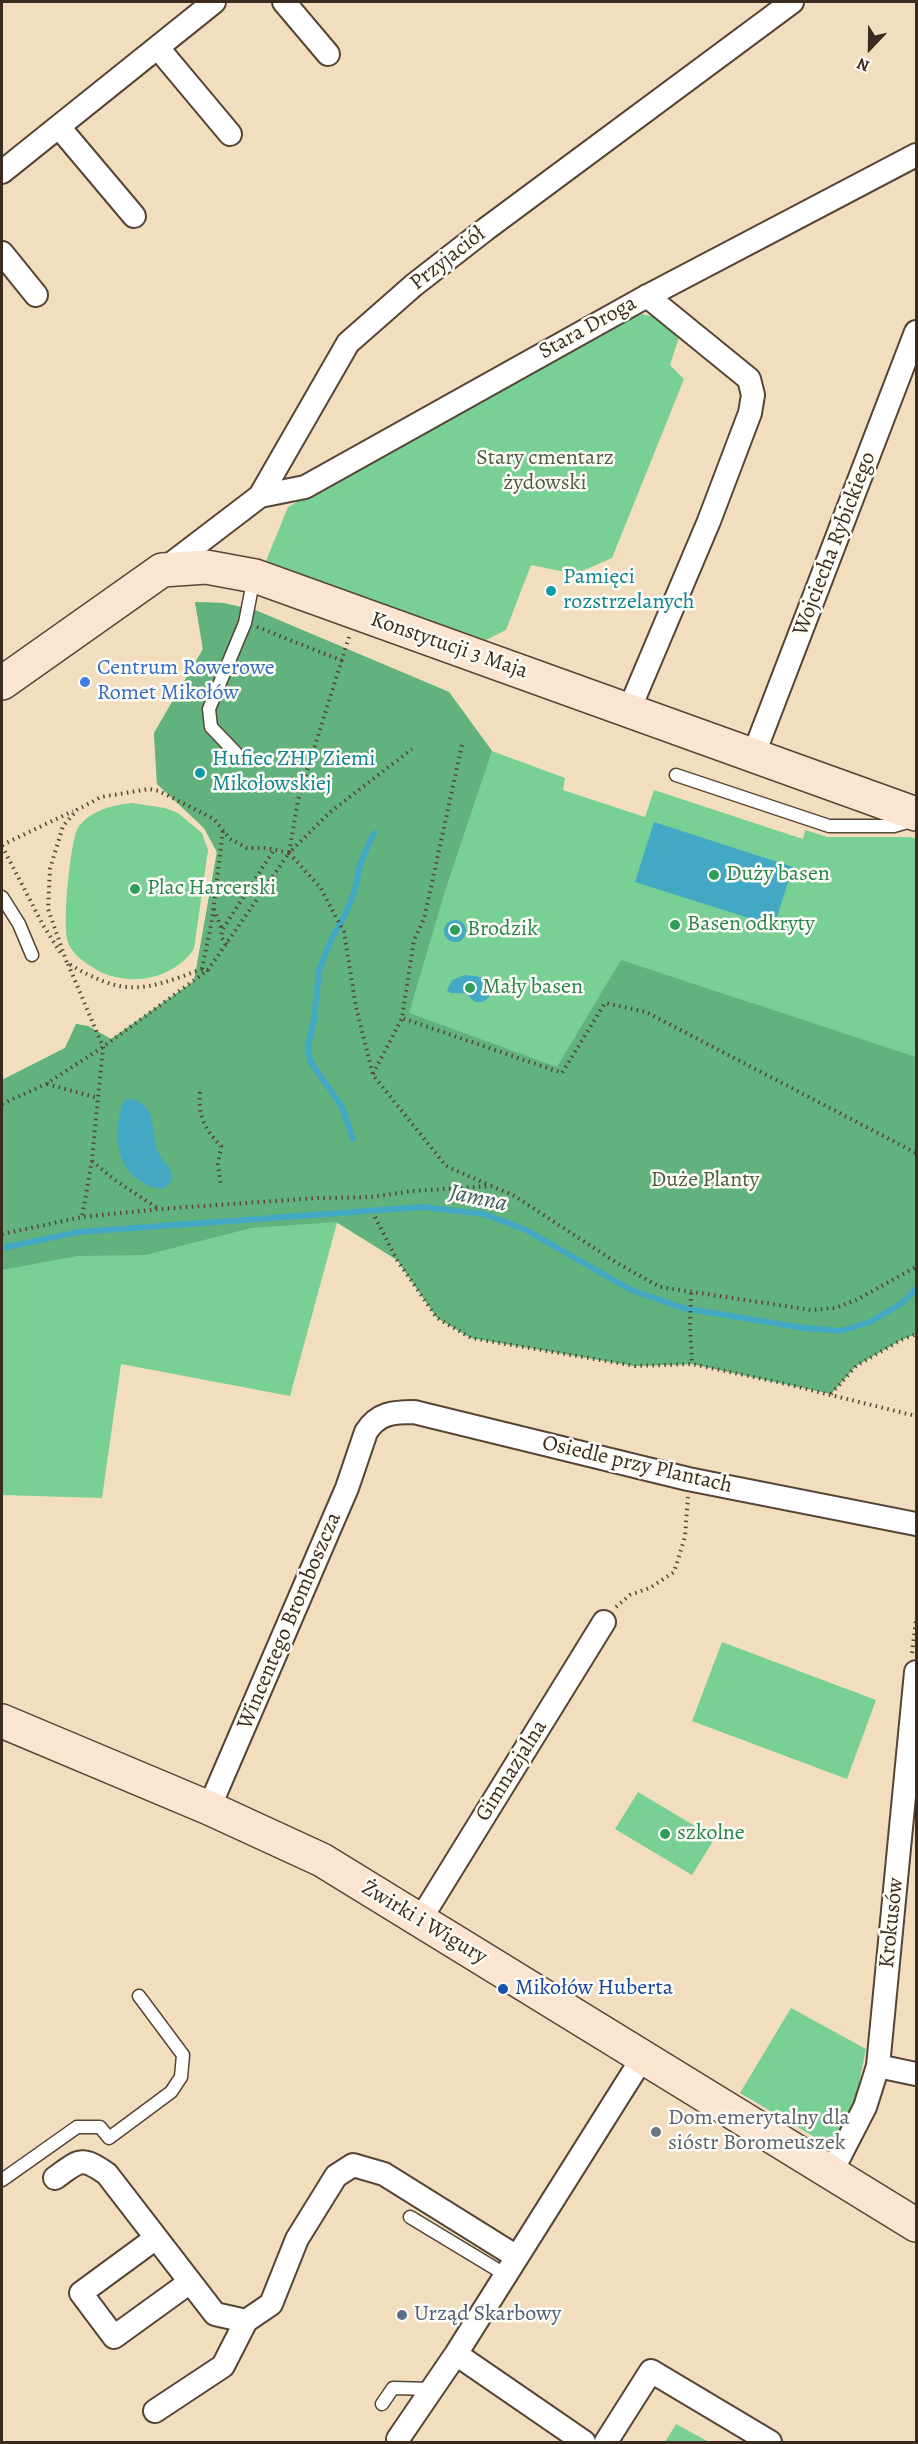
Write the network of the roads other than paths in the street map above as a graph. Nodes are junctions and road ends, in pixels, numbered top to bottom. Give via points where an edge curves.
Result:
1 (214, 2) edge
2 (284, 2) edge
3 (792, 2) edge
4 (158, 48) junction
5 (328, 54) dead end
6 (59, 127) junction
7 (230, 134) dead end
8 (916, 155) edge
9 (2, 172) edge
10 (134, 216) dead end
11 (2, 253) edge
12 (36, 295) dead end
13 (647, 296) junction
14 (916, 332) edge
15 (260, 496) junction
16 (162, 570) junction
17 (255, 576) junction
18 (2, 683) edge
19 (629, 710) junction
20 (236, 753) dead end
21 (753, 756) junction
22 (676, 775) dead end
23 (916, 814) edge
24 (916, 820) edge
25 (2, 897) edge
26 (32, 955) dead end
27 (366, 1432) joint
28 (916, 1524) edge
29 (604, 1622) road end
30 (914, 1663) edge
31 (2, 1720) edge
32 (209, 1808) junction
33 (909, 1826) edge
34 (420, 1920) junction
35 (139, 1996) dead end
36 (643, 2056) junction
37 (878, 2066) junction
38 (916, 2074) edge
39 (831, 2173) junction
40 (55, 2178) dead end
41 (2, 2180) edge
42 (410, 2217) dead end
43 (916, 2225) edge
44 (156, 2238) junction
45 (511, 2266) junction
46 (190, 2282) junction
47 (246, 2321) junction
48 (456, 2354) junction
49 (432, 2389) junction
50 (382, 2404) dead end
51 (155, 2411) dead end
52 (399, 2439) dead end
53 (585, 2442) edge
54 (606, 2442) edge
55 (770, 2442) edge

1 - 4 street
2 - 5 street
3 - 15 street, Przyjaciół via 486,229 348,343
4 - 6 street
4 - 7 street
6 - 9 street
6 - 10 street
8 - 13 street, Stara Droga
11 - 12 street
13 - 15 street, Stara Droga via 304,487
13 - 19 street via 749,379 753,395 750,414 709,521
14 - 21 street, Wojciecha Rybickiego
15 - 16 street, Przyjaciół
16 - 17 street, Konstytucji 3 Maja via 206,567
16 - 18 street
17 - 19 street, Konstytucji 3 Maja
17 - 20 lane via 246,623 209,709 212,727
19 - 21 street, Konstytucji 3 Maja
21 - 23 street, Konstytucji 3 Maja
22 - 24 lane via 829,826 894,826
25 - 26 lane
27 - 28 street, Osiedle przy Plantach via 386,1413 414,1412 688,1479
27 - 32 street, Wincentego Bromboszcza via 347,1488
29 - 34 street, Gimnazjalna
30 - 33 street, Krokusów
31 - 32 street, Żwirki i Wigury
32 - 34 street, Żwirki i Wigury via 322,1860
33 - 37 street, Krokusów
34 - 36 street, Żwirki i Wigury
35 - 41 lane via 183,2055 181,2077 171,2092 109,2138 100,2127 77,2127
36 - 39 street, Żwirki i Wigury
36 - 45 street
37 - 38 street
37 - 39 street, Krokusów via 865,2107
39 - 43 street, Żwirki i Wigury
40 - 44 street via 78,2162 91,2163 108,2174
42 - 45 lane
44 - 46 street
44 - 46 street via 81,2293 114,2337
45 - 47 street via 384,2174 353,2165 336,2176 297,2239 271,2304
45 - 48 street
46 - 47 street via 215,2314
47 - 51 street via 223,2366
48 - 49 street
48 - 53 street
49 - 50 lane via 393,2388
49 - 52 street
54 - 55 street via 651,2371

